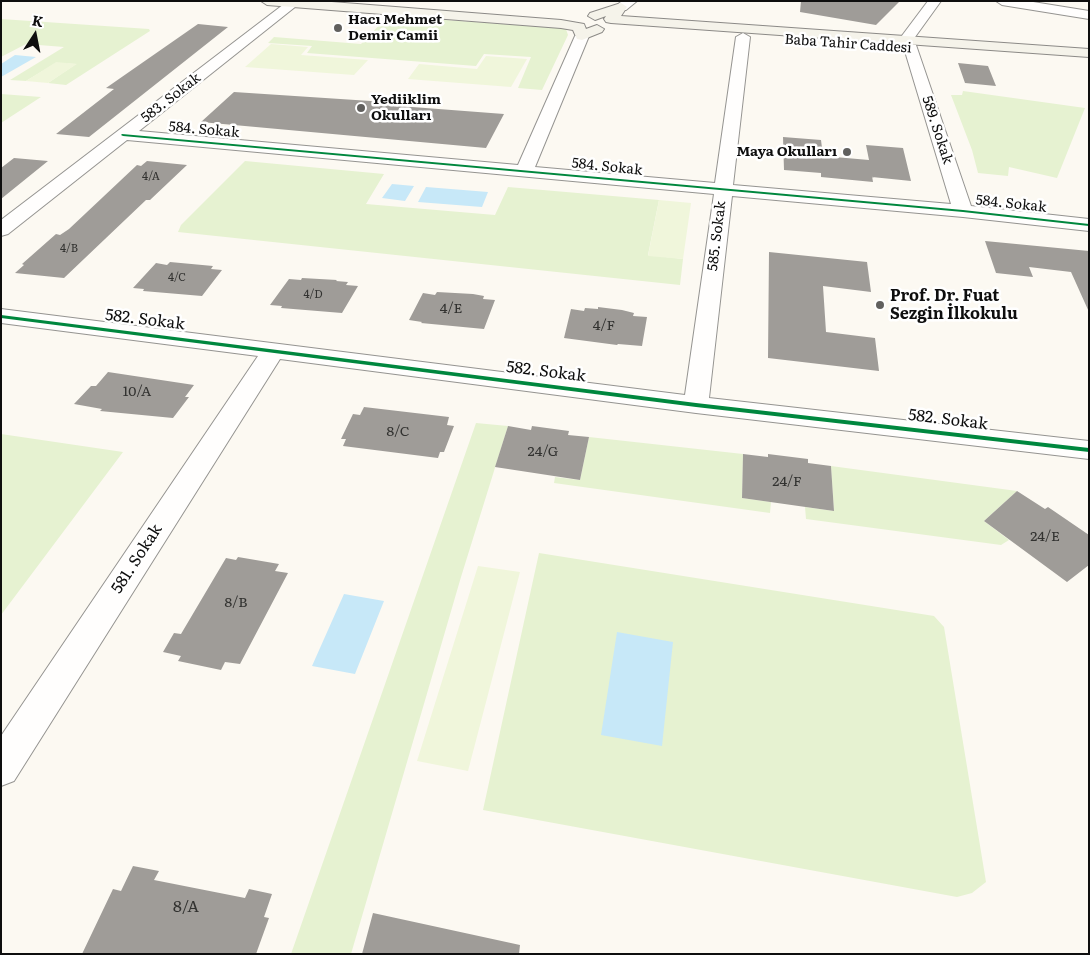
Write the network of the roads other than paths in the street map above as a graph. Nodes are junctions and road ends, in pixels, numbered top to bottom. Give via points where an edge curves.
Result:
1 (267, 1) edge
2 (365, 1) edge
3 (935, 1) edge
4 (1002, 1) edge
5 (294, 3) junction
6 (626, 4) edge
7 (1089, 15) edge
8 (593, 24) junction
9 (743, 37) junction
10 (908, 44) junction
11 (1089, 53) edge
12 (1089, 60) edge
13 (123, 135) junction
14 (524, 172) junction
15 (723, 191) junction
16 (963, 212) junction
17 (1089, 225) edge
18 (1, 230) edge
19 (1, 316) edge
20 (273, 351) junction
21 (696, 405) junction
22 (1089, 450) edge
23 (1, 768) edge

1 - 5 street
2 - 8 street via 559,17
3 - 10 street
4 - 7 street
5 - 8 street
5 - 13 street, 583. Sokak
6 - 8 street
8 - 9 street, Baba Tahir Caddesi
8 - 10 street, Baba Tahir Caddesi
8 - 14 street
9 - 10 street, Baba Tahir Caddesi
9 - 15 street, 585. Sokak
10 - 11 street, Baba Tahir Caddesi
10 - 12 street, Baba Tahir Caddesi
10 - 16 street, 589. Sokak
13 - 14 street, 584. Sokak
13 - 18 street, 583. Sokak
14 - 15 street, 584. Sokak
15 - 16 street, 584. Sokak
15 - 21 street, 585. Sokak
16 - 17 street, 584. Sokak
19 - 20 street, 582. Sokak
20 - 21 street, 582. Sokak
20 - 23 street, 581. Sokak
21 - 22 street, 582. Sokak

